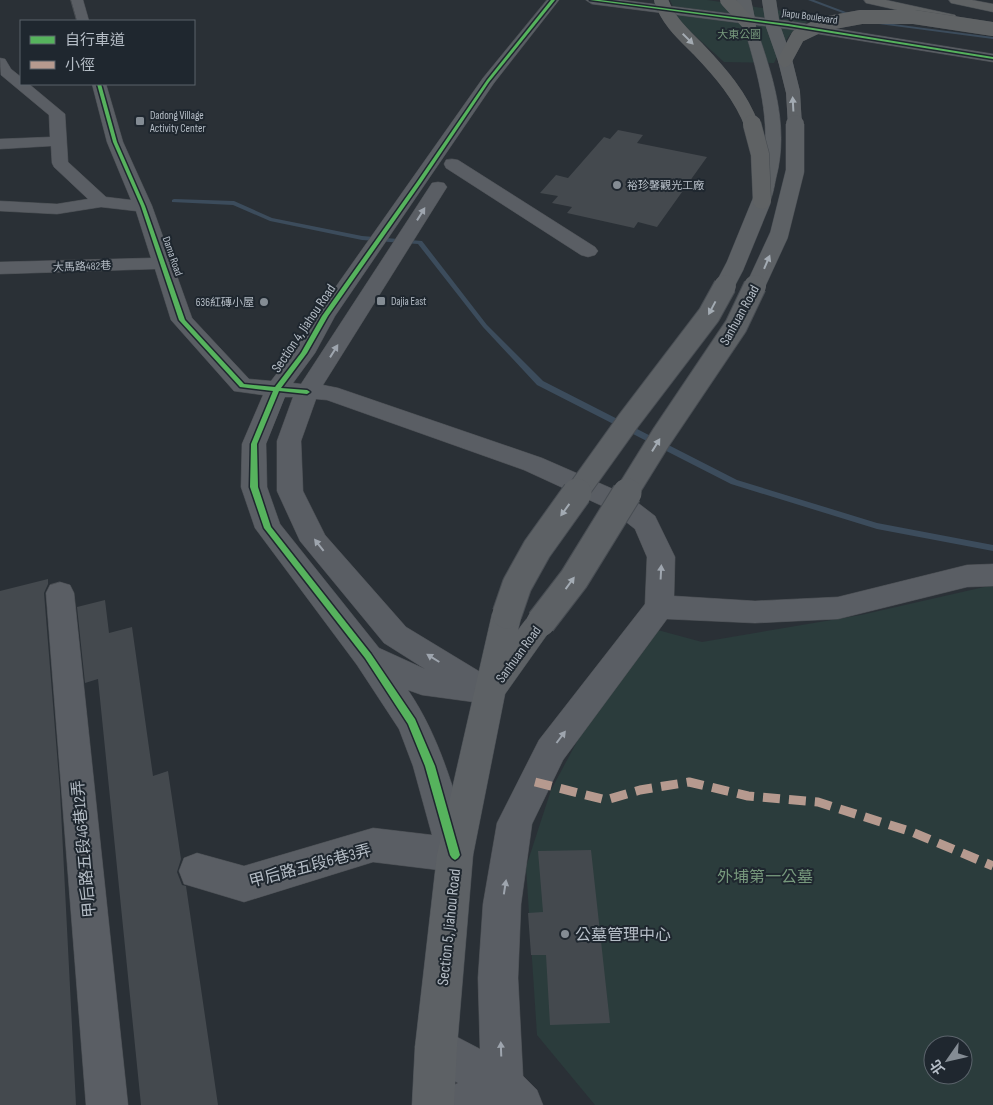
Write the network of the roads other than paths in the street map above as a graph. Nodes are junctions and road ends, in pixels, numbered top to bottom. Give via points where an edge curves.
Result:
1 (77, 0) edge
2 (553, 0) edge
3 (568, 0) edge
4 (592, 0) edge
5 (661, 0) edge
6 (727, 0) edge
7 (744, 0) edge
8 (870, 0) edge
9 (955, 0) edge
10 (775, 4) edge
11 (993, 8) edge
12 (817, 14) dead end
13 (83, 20) edge
14 (749, 24) junction
15 (993, 27) edge
16 (904, 30) dead end
17 (993, 58) edge
18 (786, 60) junction
19 (2, 69) edge
20 (20, 84) edge
21 (22, 85) edge
22 (99, 85) edge
23 (59, 141) junction
24 (0, 144) edge
25 (452, 164) junction
26 (762, 200) junction
27 (101, 202) junction
28 (0, 206) edge
29 (143, 206) junction
30 (588, 251) dead end
31 (164, 263) junction
32 (0, 268) edge
33 (292, 390) junction
34 (993, 575) edge
35 (60, 592) dead end
36 (659, 607) junction
37 (368, 656) junction
38 (489, 693) junction
39 (455, 855) junction
40 (197, 872) dead end
41 (436, 1047) junction
42 (512, 1095) edge
43 (107, 1105) edge
44 (433, 1105) edge
45 (459, 1105) edge

1 - 13 street
2 - 33 street, Section 4, Jiahou Road via 488,81 325,316 304,353
3 - 25 street, Section 4, Jiahou Road via 502,86
4 - 17 street, Jiapu Boulevard via 788,24
5 -> 26 highway, bridge via 673,24 712,64 747,111 759,141 764,171
6 - 10 street
6 - 14 highway, bridge
7 - 14 main road, Sanhuan Road, bridge
8 - 15 highway, bridge
9 - 11 highway
10 - 18 main road, Sanhuan Road, bridge via 773,26
12 - 16 street
14 - 26 main road, Sanhuan Road, bridge via 768,86 773,122 772,158
15 - 18 highway, bridge via 914,17 861,17 823,24 798,36
38 -> 18 main road, Sanhuan Road, bridge via 574,579 662,436 736,326 767,262 779,235 795,171 793,92
19 - 20 street
21 - 23 street via 57,114
22 - 29 street, Dama Road via 115,142
23 - 24 street
23 - 27 street via 60,162
25 - 30 street
33 -> 25 street, Section 4, Jiahou Road
26 -> 38 main road, Sanhuan Road, bridge via 735,266 709,315 537,549 517,586 507,614
27 - 28 street via 56,209
27 - 29 street
29 - 31 street, Dama Road
31 - 32 street, 大馬路482巷
31 - 33 street, Dama Road via 182,320 242,386
36 -> 33 street, Dama Road via 661,558 646,523 620,503 533,464 330,393
33 - 37 street, Section 4, Jiahou Road via 254,444 254,487 268,528
38 -> 33 street, Section 4, Jiahou Road via 395,635 314,541 290,491
34 - 36 street via 967,576 838,608 756,612
35 - 43 street, 甲后路五段46巷12弄
42 -> 36 street via 498,978 502,913 515,823 551,750
37 - 38 street, Section 4, Jiahou Road via 422,682
37 - 39 street, Section 4, Jiahou Road via 412,722 430,766
38 - 39 main road, Section 5, Jiahou Road
39 - 40 street, 甲后路五段6巷3弄 via 373,846 244,884
39 - 41 main road, Section 5, Jiahou Road
41 - 42 street
41 - 44 main road, Section 5, Jiahou Road
42 - 45 street

